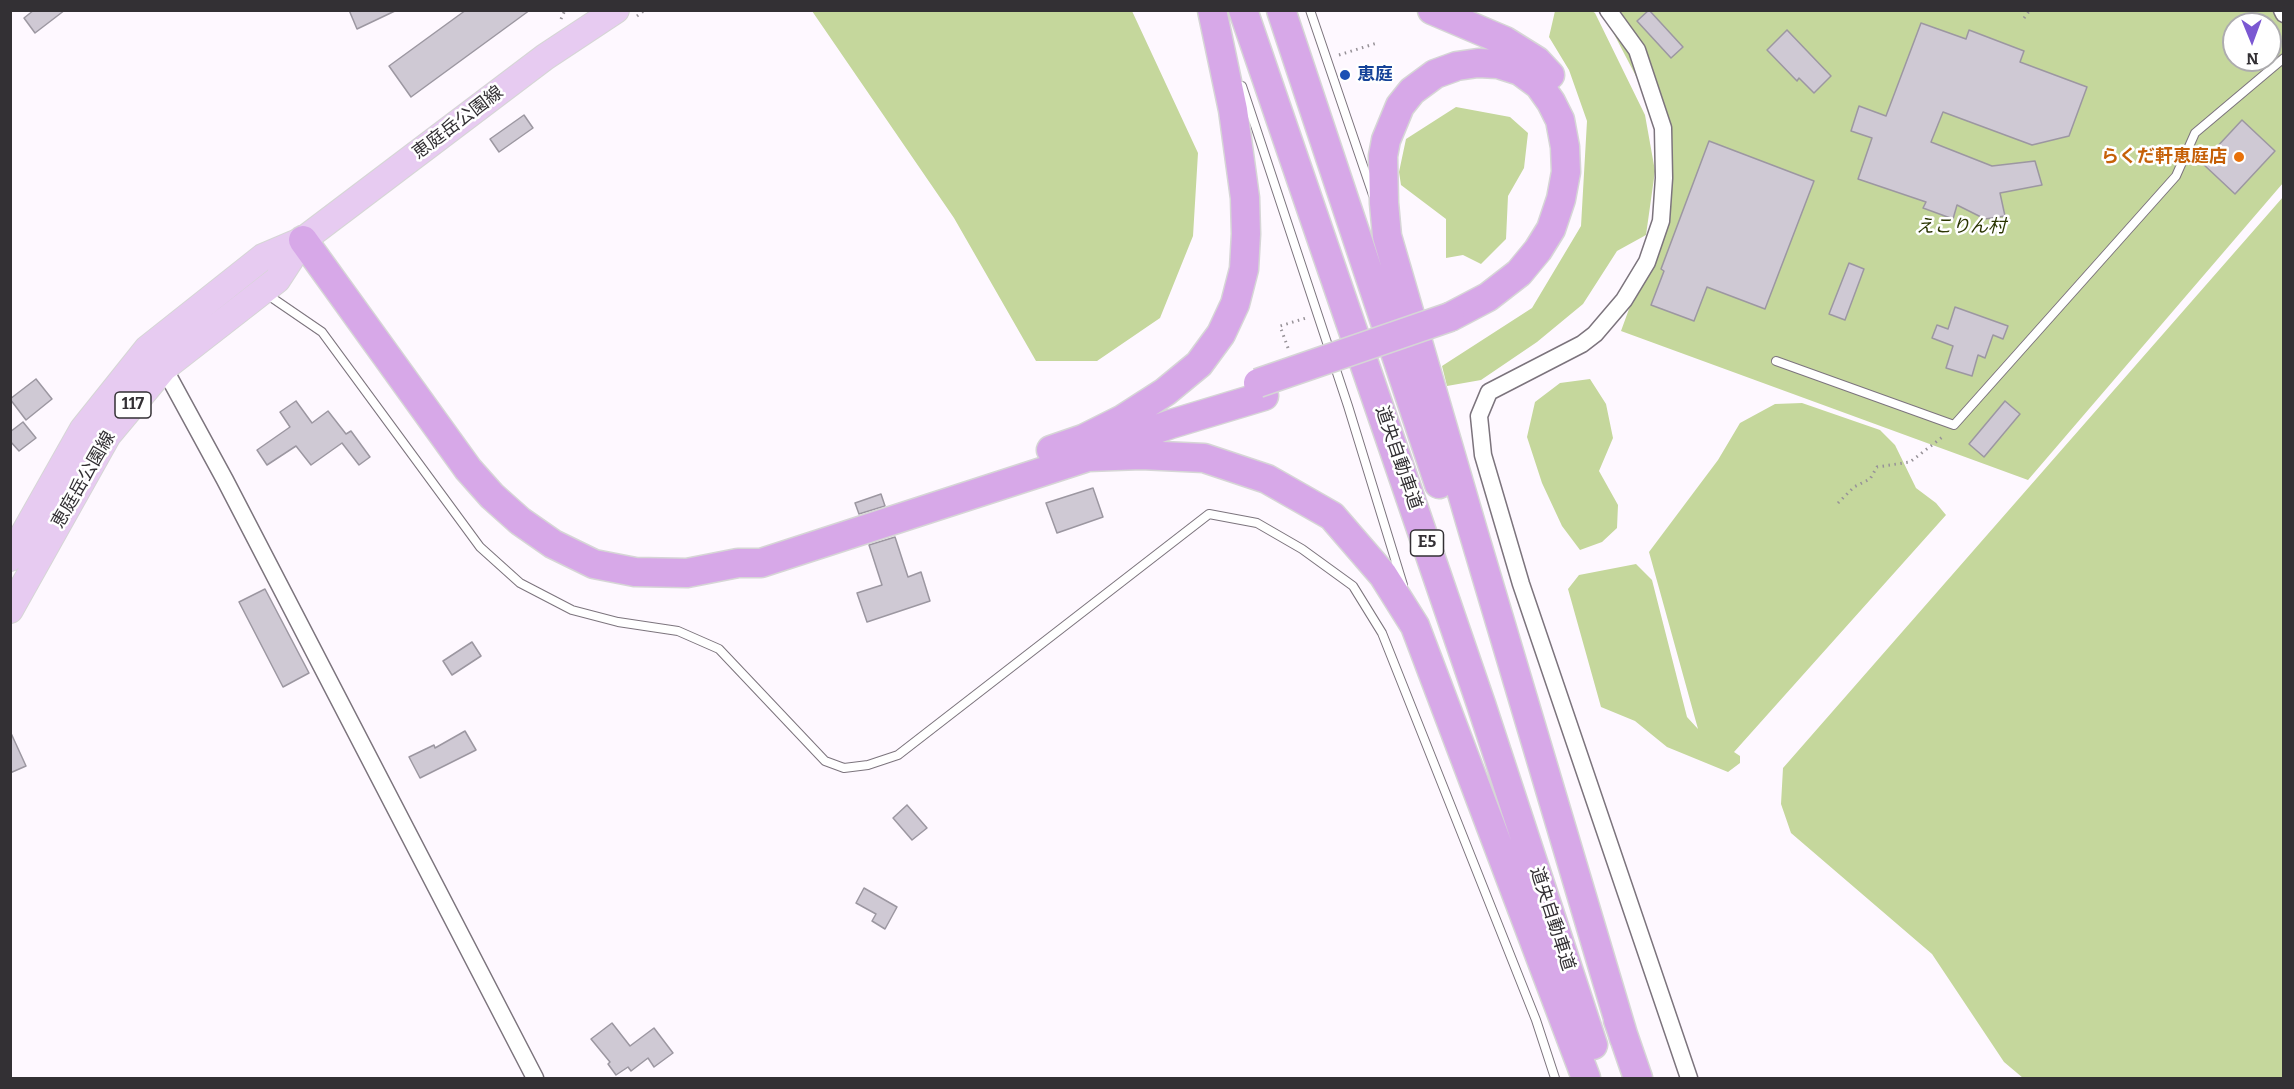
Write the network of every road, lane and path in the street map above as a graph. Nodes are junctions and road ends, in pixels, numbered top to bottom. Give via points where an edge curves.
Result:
1 (616, 10) edge
2 (1212, 10) edge
3 (1217, 10) edge
4 (1243, 10) edge
5 (1281, 10) edge
6 (1310, 10) edge
7 (1432, 10) edge
8 (1608, 10) edge
9 (2030, 10) edge
10 (2024, 18) dead end
11 (1377, 43) dead end
12 (1232, 56) dead end
13 (1335, 57) dead end
14 (2283, 58) edge
15 (1239, 78) dead end
16 (1387, 236) junction
17 (303, 240) junction
18 (263, 291) junction
19 (1307, 318) dead end
20 (1451, 324) junction
21 (1292, 358) dead end
22 (1776, 361) dead end
23 (164, 368) junction
24 (1954, 425) junction
25 (1086, 448) junction
26 (1838, 503) dead end
27 (10, 558) edge
28 (10, 610) edge
29 (1415, 626) junction
30 (1624, 1038) junction
31 (535, 1078) edge
32 (1555, 1078) edge
33 (1586, 1078) edge
34 (1604, 1078) edge
35 (1638, 1078) edge
36 (1689, 1078) edge

1 - 17 main road, 恵庭岳公園線 / 117 via 545,57
2 - 25 highway via 1233,110 1245,198 1244,270 1235,304 1221,334 1199,364
3 - 12 lane
4 - 34 highway, 道央自動車道 / E5 via 1482,704
5 - 30 highway, 道央自動車道 / E5
6 - 16 lane
7 - 20 highway via 1505,41 1537,61 1558,83 1573,114 1579,140 1578,190 1560,246 1538,277 1521,292 1498,307
8 - 36 street via 1637,50 1663,128 1661,221 1641,271 1624,300 1595,334 1582,345 1489,392 1479,416 1483,455 1521,584
9 - 10 path
11 - 13 path
14 - 24 lane via 2194,133 2176,176
15 - 29 lane via 1348,406
16 - 20 highway via 1383,180 1386,140 1400,106 1412,91 1435,74 1478,63 1520,71 1539,85 1560,120 1566,147 1566,172 1551,229 1519,273
16 - 30 highway
17 - 18 main road, 恵庭岳公園線 / 117 via 277,280
17 - 25 highway via 468,470 520,521 553,544 594,564 635,572 687,573 738,563 761,563
17 - 27 main road, 恵庭岳公園線 / 117 via 263,257 147,349 83,429
18 - 23 main road, 恵庭岳公園線 / 117
18 - 32 lane via 322,332 480,547 520,583 572,610 678,631 719,649 825,761 844,768 898,755 1209,514 1257,523 1302,549 1353,586 1382,633 1536,1020
19 - 21 path via 1280,326
20 - 25 highway, bridge
22 - 24 lane
23 - 28 main road, 恵庭岳公園線 / 117 via 108,435
23 - 31 street
24 - 26 path via 1910,462 1877,467 1870,479 1854,487
25 - 29 highway via 1204,458 1267,479 1332,516 1383,575
29 - 33 highway
30 - 35 highway, 道央自動車道 / E5

